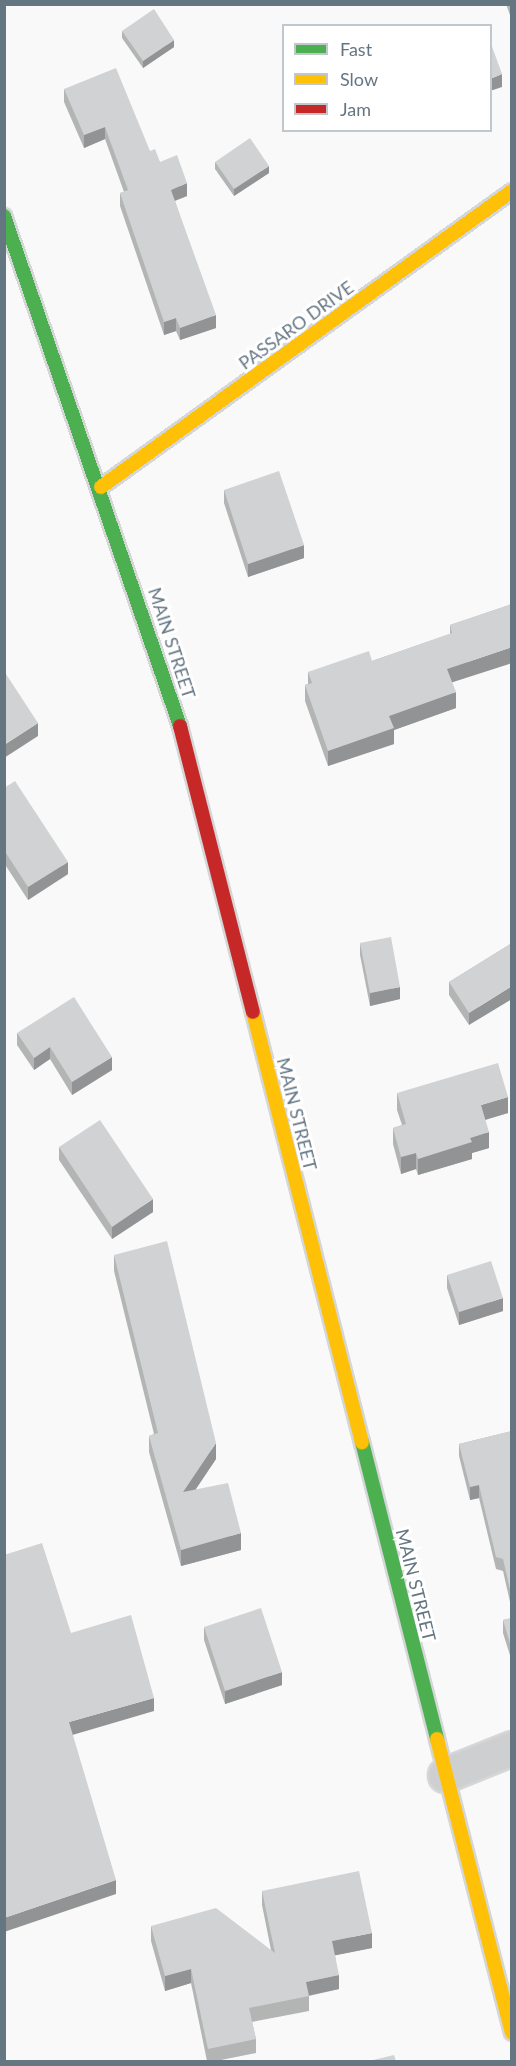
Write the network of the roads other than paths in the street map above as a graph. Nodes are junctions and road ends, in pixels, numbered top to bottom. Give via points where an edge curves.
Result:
1 (512, 191) edge
2 (4, 216) edge
3 (101, 487) junction
4 (512, 1748) edge
5 (446, 1775) junction
6 (512, 2033) edge

1 - 3 street, PASSARO DRIVE
2 - 3 street, MAIN STREET
3 - 5 street, MAIN STREET via 180,724
4 - 5 street
5 - 6 street, MAIN STREET

